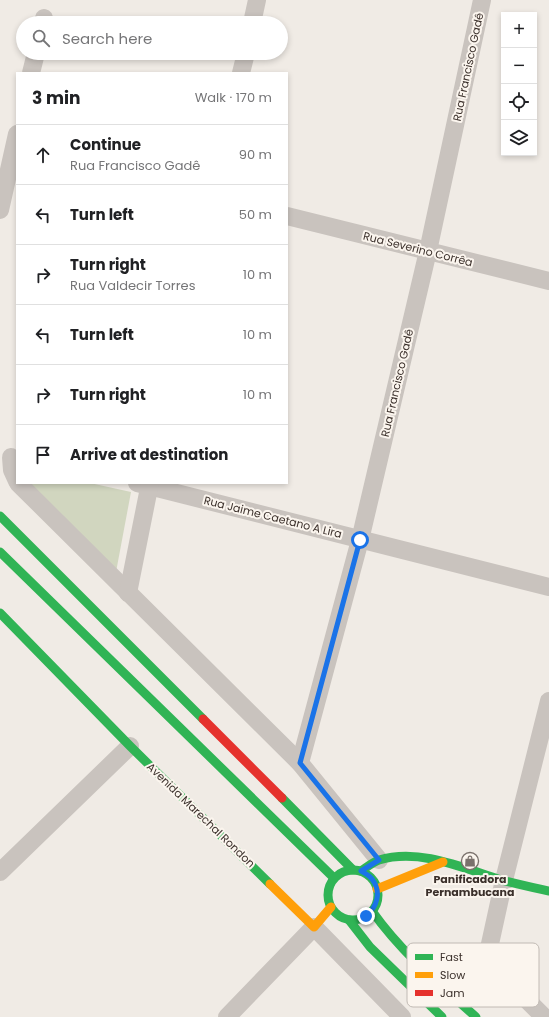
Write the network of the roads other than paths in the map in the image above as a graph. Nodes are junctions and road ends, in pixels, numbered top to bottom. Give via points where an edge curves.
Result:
1 (257, 0) edge
2 (482, 0) edge
3 (254, 16) edge
4 (35, 60) edge
5 (244, 60) edge
6 (32, 72) edge
7 (241, 72) edge
8 (16, 136) edge
9 (10, 151) edge
10 (0, 210) edge
11 (288, 216) edge
12 (428, 251) junction
13 (549, 281) edge
14 (9, 457) edge
15 (16, 478) edge
16 (20, 484) edge
17 (145, 484) edge
18 (0, 516) edge
19 (360, 540) junction
20 (0, 552) edge
21 (549, 587) edge
22 (128, 593) junction
23 (0, 613) edge
24 (549, 701) edge
25 (130, 746) junction
26 (300, 763) junction
27 (379, 860) junction
28 (443, 862) junction
29 (357, 870) junction
30 (0, 872) edge
31 (334, 878) junction
32 (504, 880) junction
33 (377, 889) junction
34 (549, 891) edge
35 (331, 907) junction
36 (372, 911) junction
37 (349, 920) junction
38 (314, 927) junction
39 (490, 943) edge
40 (407, 952) edge
41 (407, 982) edge
42 (432, 1007) edge
43 (465, 1007) edge
44 (534, 1007) edge
45 (227, 1017) edge
46 (402, 1017) edge
47 (442, 1017) edge
48 (476, 1017) edge
49 (544, 1017) edge

1 - 3 street
2 - 12 street, Rua Francisco Gadê
4 - 6 street
5 - 7 street
8 - 9 street
9 - 10 street
11 - 12 street, Rua Severino Corrêa
12 - 13 street, Rua Severino Corrêa
12 - 19 street, Rua Francisco Gadê
14 - 15 street
16 - 22 street
17 - 19 street, Rua Jaime Caetano A Lira
17 - 22 street
18 - 29 main road
19 - 21 street, Rua Jaime Caetano A Lira
19 - 26 street, Rua Francisco Gadê
20 - 31 main road
22 - 26 street
23 - 25 main road, Avenida Marechal Rondon
24 - 32 street
25 - 30 street
25 - 38 main road, Avenida Marechal Rondon
26 - 27 street
27 - 28 main road via 405,857
27 - 29 main road
28 - 32 main road
28 - 33 main road
29 - 31 main road via 342,872
29 - 33 main road via 372,878
31 - 35 main road via 329,887
32 - 34 main road
32 - 39 street
33 - 36 main road via 377,901
35 - 37 main road via 340,916
35 - 38 main road
36 - 37 main road via 362,918
36 - 40 main road
37 - 41 main road via 370,946
38 - 45 street
38 - 46 street, Avenida Marechal Rondon
42 - 47 main road
43 - 48 main road
44 - 49 street

